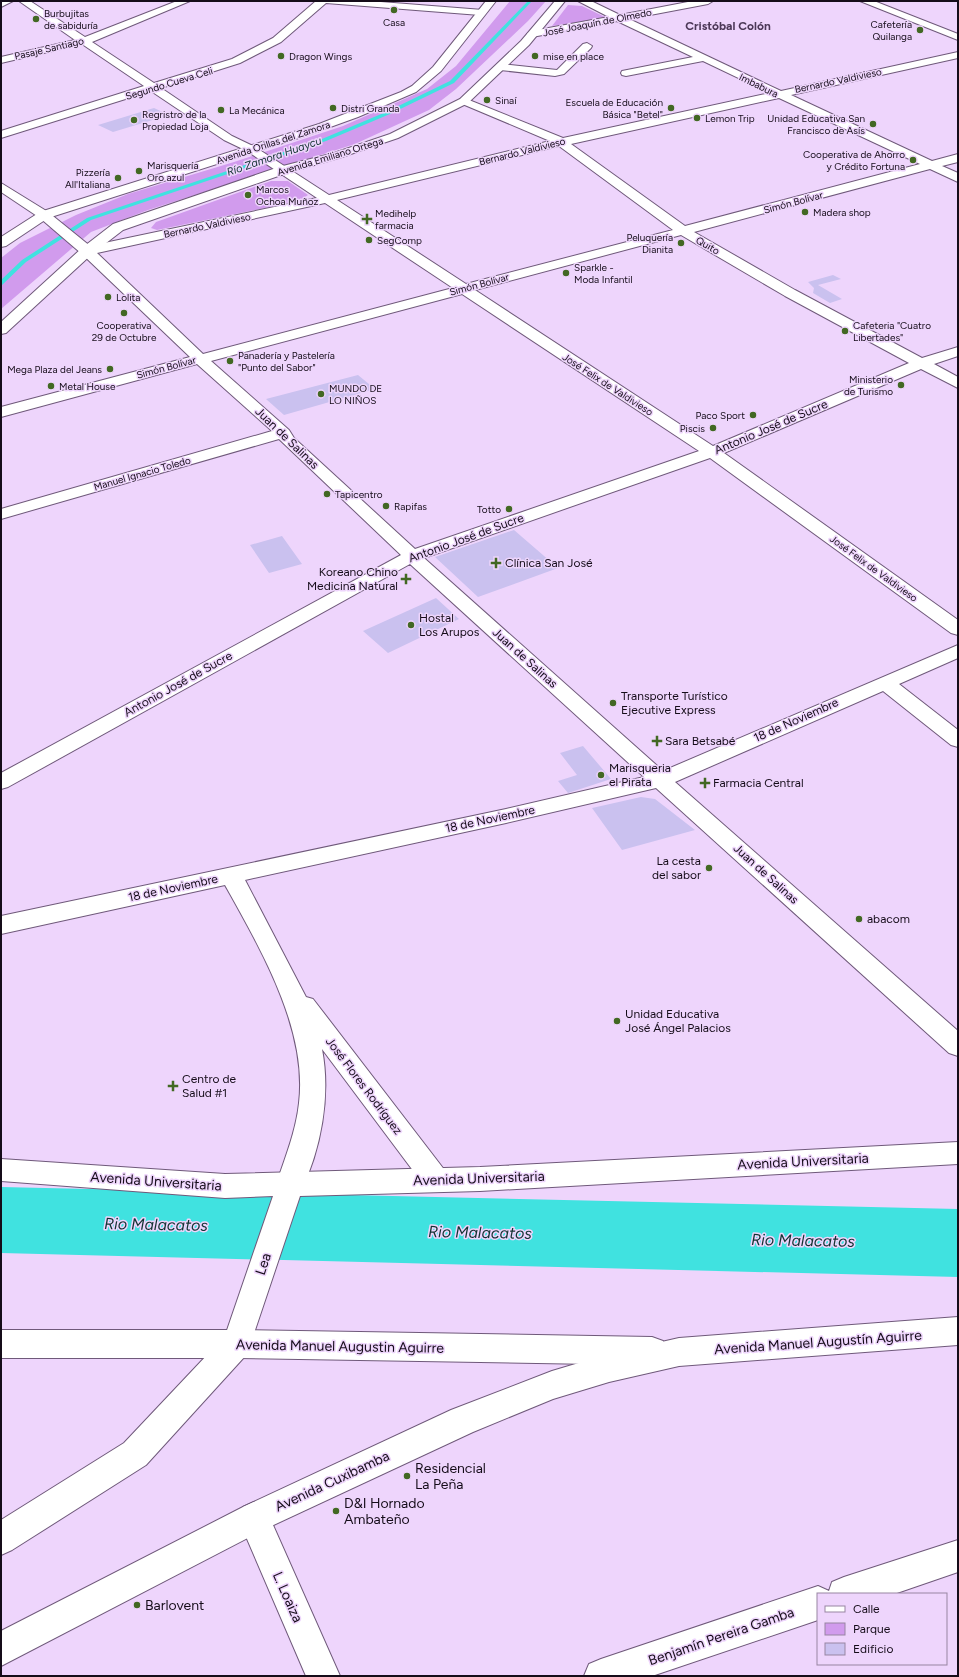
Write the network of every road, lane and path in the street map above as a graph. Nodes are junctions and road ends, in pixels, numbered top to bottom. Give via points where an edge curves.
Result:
1 (8, 1) edge
2 (24, 1) edge
3 (40, 1) edge
4 (185, 1) edge
5 (322, 1) edge
6 (329, 1) edge
7 (491, 1) edge
8 (560, 1) edge
9 (583, 1) edge
10 (708, 1) edge
11 (865, 1) edge
12 (1, 4) edge
13 (480, 12) junction
14 (619, 18) junction
15 (532, 34) junction
16 (958, 37) edge
17 (95, 38) junction
18 (82, 40) junction
19 (587, 46) dead end
20 (958, 55) edge
21 (704, 58) junction
22 (1, 60) edge
23 (500, 67) junction
24 (626, 73) dead end
25 (160, 86) junction
26 (777, 93) junction
27 (464, 101) junction
28 (1, 135) edge
29 (561, 142) junction
30 (255, 147) junction
31 (958, 158) edge
32 (931, 165) junction
33 (283, 170) junction
34 (958, 178) edge
35 (4, 192) edge
36 (327, 199) junction
37 (44, 215) junction
38 (683, 231) junction
39 (1, 243) edge
40 (87, 250) junction
41 (463, 288) junction
42 (1, 330) edge
43 (958, 351) edge
44 (199, 358) junction
45 (922, 363) junction
46 (958, 383) edge
47 (1, 412) edge
48 (283, 433) junction
49 (712, 452) junction
50 (1, 514) edge
51 (412, 556) junction
52 (958, 629) edge
53 (958, 651) edge
54 (885, 682) junction
55 (958, 740) edge
56 (660, 780) junction
57 (1, 782) edge
58 (231, 875) junction
59 (1, 924) edge
60 (292, 991) junction
61 (958, 1046) edge
62 (958, 1153) edge
63 (1, 1170) edge
64 (436, 1180) junction
65 (290, 1184) junction
66 (958, 1331) edge
67 (1, 1344) edge
68 (237, 1344) junction
69 (679, 1352) junction
70 (254, 1518) junction
71 (1, 1540) edge
72 (958, 1556) edge
73 (847, 1593) edge
74 (817, 1603) edge
75 (1, 1649) edge
76 (323, 1676) edge
77 (601, 1676) edge

1 - 12 street
2 - 18 street
3 - 17 street
4 - 17 street, Pasaje Santiago
5 - 25 street, Segundo Cueva Celi via 277,40 265,47 236,61
6 - 13 street
7 - 13 street, Avenida Orillas del Zamora
8 - 15 street, Avenida Emiliano Ortega
9 - 14 street, Imbabura
10 - 14 street, José Joaquín de Olmedo
11 - 16 street
13 - 30 street, Avenida Orillas del Zamora via 439,66 415,88 362,112 290,138
14 - 15 street, José Joaquín de Olmedo
14 - 21 street, Imbabura
15 - 23 street, Avenida Emiliano Ortega
17 - 18 street, Pasaje Santiago
17 - 25 street
18 - 22 street, Pasaje Santiago
18 - 25 street
19 - 23 street via 560,72
20 - 26 street, Bernardo Valdivieso
21 - 24 street
21 - 26 street, Imbabura
23 - 27 street, Avenida Emiliano Ortega
25 - 28 street, Segundo Cueva Celi
25 - 30 street, José Felix de Valdivieso via 228,138
26 - 29 street, Bernardo Valdivieso
26 - 32 street, Imbabura
27 - 29 street, Quito
27 - 33 street, Avenida Emiliano Ortega via 394,136
29 - 36 street, Bernardo Valdivieso
29 - 38 street, Quito
30 - 33 street, José Felix de Valdivieso
30 - 37 street, Avenida Orillas del Zamora
31 - 32 street, Simón Bolívar
32 - 34 street, Imbabura
32 - 38 street, Simón Bolívar
33 - 36 street, José Felix de Valdivieso
33 - 40 street, Avenida Emiliano Ortega via 118,227
35 - 37 street, Juan de Salinas
36 - 40 street, Bernardo Valdivieso
36 - 41 street, José Felix de Valdivieso
37 - 39 street, Avenida Orillas del Zamora
37 - 40 street, Juan de Salinas
38 - 41 street, Simón Bolívar
38 - 45 street, Quito via 790,293
40 - 42 street, Avenida Emiliano Ortega
40 - 44 street, Juan de Salinas
41 - 44 street, Simón Bolívar
41 - 49 street, José Felix de Valdivieso
43 - 45 street, Antonio José de Sucre
44 - 47 street, Simón Bolívar
44 - 48 street, Juan de Salinas
45 - 46 street, Quito
45 - 49 street, Antonio José de Sucre
48 - 50 street, Manuel Ignacio Toledo
48 - 51 street, Juan de Salinas via 288,441
49 - 51 street, Antonio José de Sucre
49 - 52 street, José Felix de Valdivieso
51 - 56 street, Juan de Salinas
51 - 57 street, Antonio José de Sucre
53 - 54 street, 18 de Noviembre
54 - 55 street
54 - 56 street, 18 de Noviembre
56 - 58 street, 18 de Noviembre
56 - 61 street, Juan de Salinas
58 - 59 street, 18 de Noviembre
58 - 60 street, José Flores Rodríguez
60 - 64 street, José Flores Rodríguez
60 - 65 street, José Flores Rodríguez via 305,1025 311,1055 312,1102 304,1144
62 - 64 street, Avenida Universitaria
63 - 65 street, Avenida Universitaria via 225,1186
64 - 65 street, Avenida Universitaria
65 - 68 street, Lea
66 - 69 street, Avenida Manuel Augustín Aguirre
67 - 68 street, Avenida Manuel Augustin Aguirre
68 - 69 street, Avenida Manuel Augustin Aguirre
68 - 71 street via 136,1454
69 - 70 street, Avenida Cuxibamba via 609,1368 545,1388 462,1421
70 - 75 street, Avenida Cuxibamba
70 - 76 street, L. Loaiza
72 - 73 street
74 - 77 street, Benjamín Pereira Gamba

